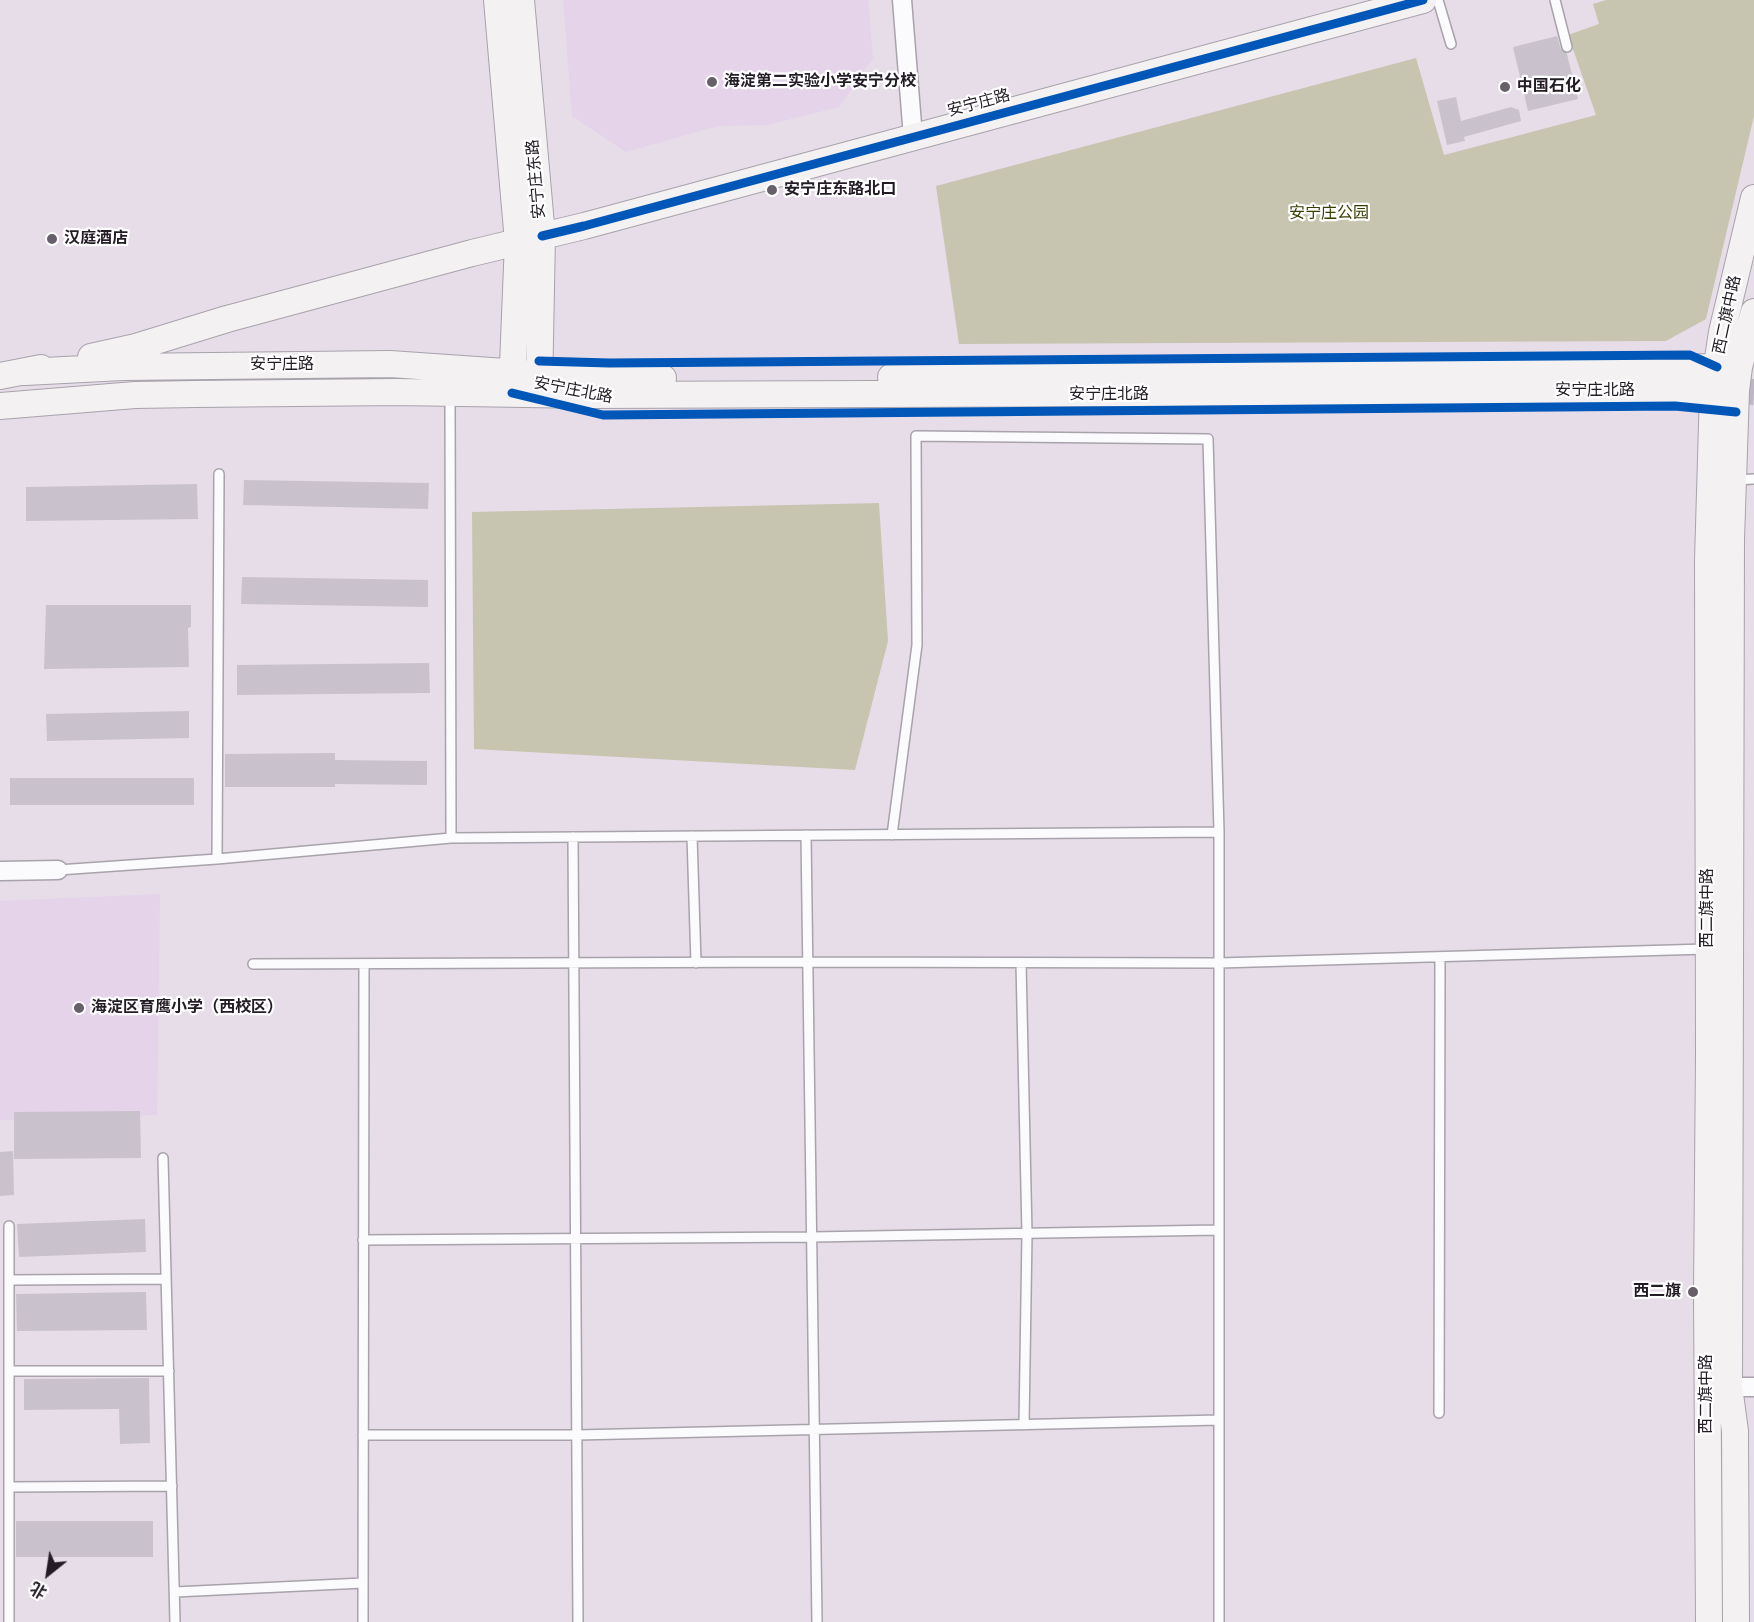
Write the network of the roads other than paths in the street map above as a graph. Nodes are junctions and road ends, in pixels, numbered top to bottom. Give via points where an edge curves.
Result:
1 (497, 0) edge
2 (521, 0) edge
3 (902, 0) edge
4 (1423, 0) edge
5 (1438, 0) edge
6 (1555, 0) edge
7 (1395, 4) edge
8 (1451, 44) dead end
9 (1567, 47) dead end
10 (913, 138) junction
11 (1754, 198) edge
12 (530, 239) junction
13 (1754, 312) edge
14 (1750, 339) edge
15 (12, 374) edge
16 (513, 383) junction
17 (539, 384) junction
18 (1733, 390) edge
19 (450, 393) junction
20 (0, 405) edge
21 (219, 474) dead end
22 (1744, 480) edge
23 (1219, 832) junction
24 (892, 835) junction
25 (692, 836) junction
26 (806, 836) junction
27 (573, 837) junction
28 (451, 838) junction
29 (216, 859) junction
30 (58, 870) joint
31 (0, 871) edge
32 (1708, 949) junction
33 (1440, 957) junction
34 (807, 962) junction
35 (574, 963) junction
36 (696, 963) junction
37 (1021, 963) junction
38 (1219, 963) junction
39 (253, 964) dead end
40 (364, 964) junction
41 (164, 1158) dead end
42 (9, 1226) dead end
43 (1219, 1230) junction
44 (1027, 1234) junction
45 (812, 1237) junction
46 (575, 1239) junction
47 (363, 1240) junction
48 (166, 1279) junction
49 (9, 1280) junction
50 (9, 1371) junction
51 (169, 1371) junction
52 (1730, 1387) edge
53 (1439, 1413) dead end
54 (1219, 1420) junction
55 (1024, 1425) junction
56 (814, 1430) junction
57 (577, 1435) junction
58 (363, 1436) junction
59 (172, 1486) junction
60 (9, 1487) junction
61 (363, 1583) junction
62 (175, 1592) junction
63 (9, 1622) edge
64 (175, 1622) edge
65 (363, 1622) edge
66 (578, 1622) edge
67 (817, 1622) edge
68 (1219, 1622) edge
69 (1709, 1622) edge
70 (1736, 1622) edge

1 - 12 main road, 安宁庄东路
2 - 12 main road, 安宁庄东路
3 - 10 street
4 - 7 main road, 安宁庄路
5 - 8 lane
6 - 9 lane
7 - 10 main road, 安宁庄路
10 - 12 main road, 安宁庄路
11 - 18 main road, 西二旗中路 via 1722,332
12 - 15 main road, 安宁庄路 via 136,346
12 - 16 main road, 安宁庄东路
12 - 17 main road, 安宁庄东路
13 - 14 main road, 西二旗中路
14 - 18 main road, 西二旗中路
15 - 16 main road, 安宁庄路 via 123,367 390,364
16 - 17 main road, 安宁庄北路
16 - 19 main road, 安宁庄路
17 - 18 main road, 安宁庄北路
18 - 22 main road, 西二旗中路
18 - 32 main road, 西二旗中路 via 1708,560
19 - 20 main road, 安宁庄路 via 135,395
19 - 28 lane
21 - 29 lane
22 - 52 main road, 西二旗中路 via 1731,587
23 - 24 lane
23 - 24 lane via 1208,439 916,436 917,645
23 - 38 lane
24 - 26 lane
25 - 26 lane
25 - 27 lane
25 - 36 lane
26 - 34 lane
27 - 28 lane
27 - 35 lane
28 - 29 lane
29 - 30 lane
30 - 31 street
32 - 33 lane
32 - 52 main road, 西二旗中路
33 - 38 lane
33 - 53 lane
34 - 36 lane
34 - 37 lane
34 - 45 lane
35 - 36 lane
35 - 40 lane
35 - 46 lane
37 - 38 lane
37 - 44 lane
38 - 43 lane
39 - 40 lane
40 - 47 lane
41 - 48 lane
42 - 49 lane
43 - 44 lane
43 - 54 lane
44 - 45 lane
44 - 55 lane
45 - 46 lane
45 - 56 lane
46 - 47 lane
46 - 57 lane
47 - 58 lane
48 - 49 lane
48 - 51 lane
49 - 50 lane
50 - 51 lane
50 - 60 lane
51 - 59 lane
52 - 69 main road, 西二旗中路
52 - 70 main road, 西二旗中路 via 1735,1431
54 - 55 lane
54 - 68 lane
55 - 56 lane
56 - 57 lane
56 - 67 lane
57 - 58 lane
57 - 66 lane
58 - 61 lane
59 - 60 lane
59 - 62 lane
60 - 63 lane
61 - 62 lane
61 - 65 lane
62 - 64 lane

